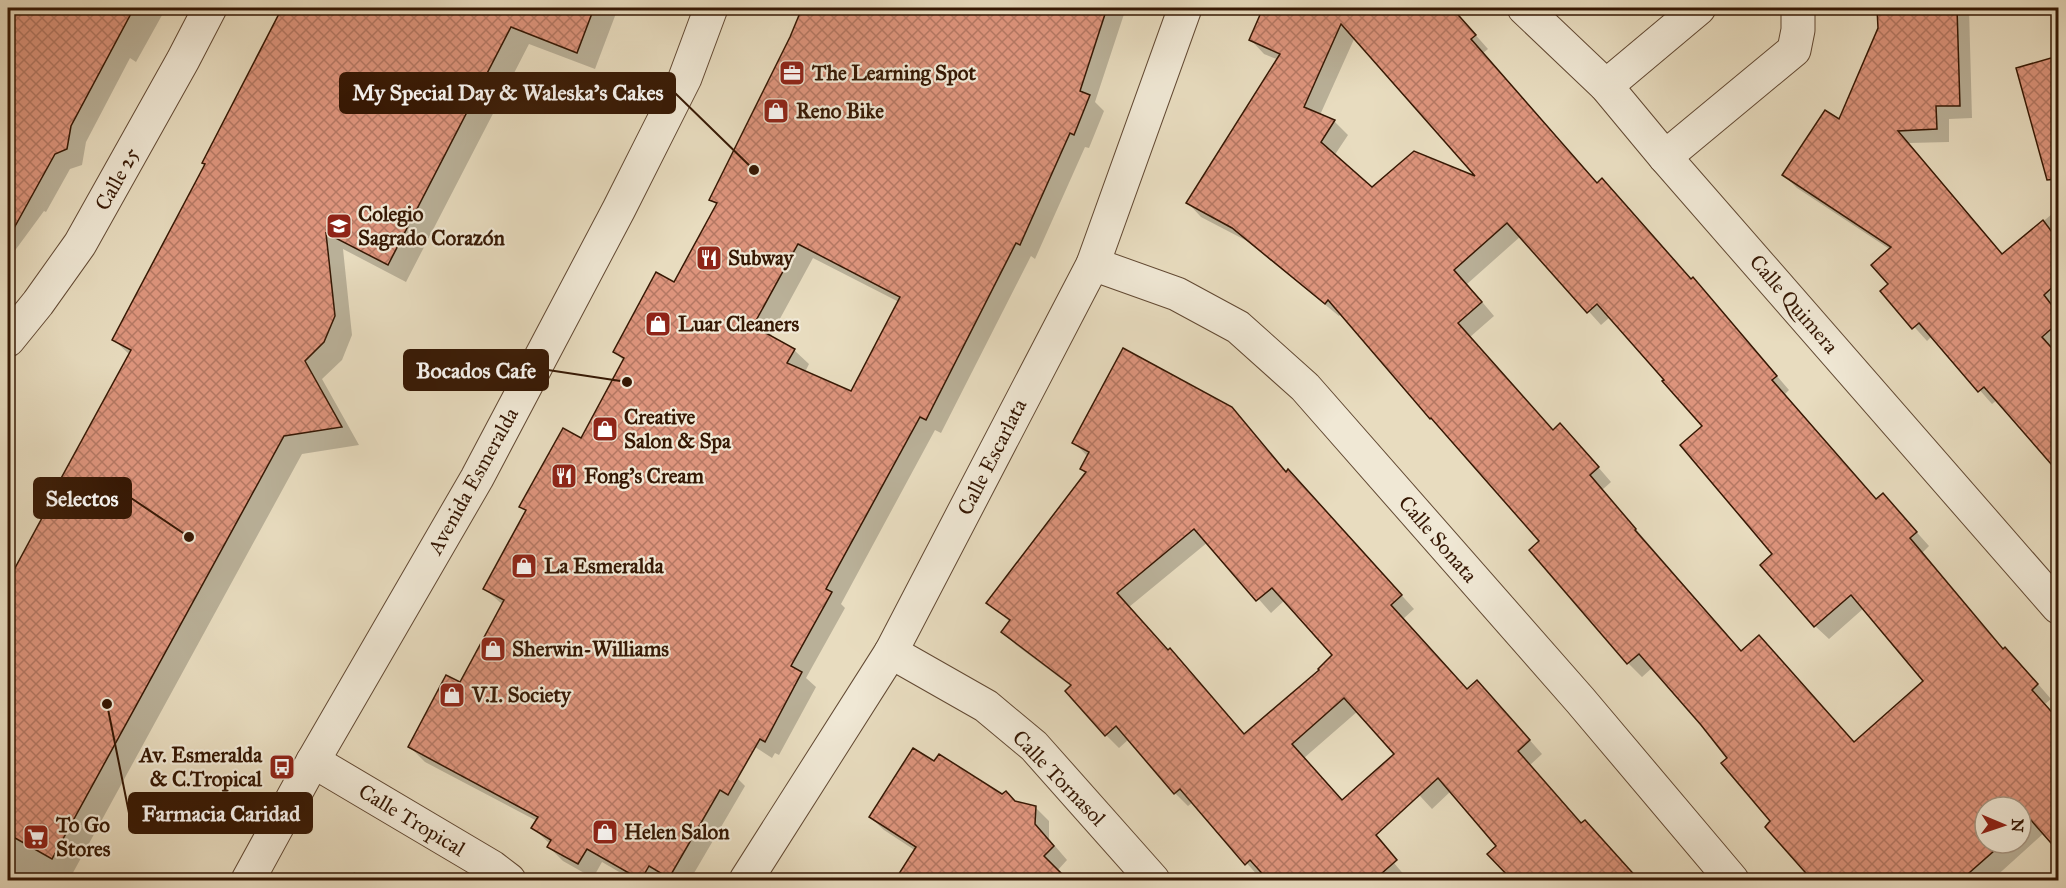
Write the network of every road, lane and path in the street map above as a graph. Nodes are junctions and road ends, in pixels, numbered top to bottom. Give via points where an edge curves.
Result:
1 (210, 8) edge
2 (711, 8) edge
3 (1185, 8) edge
4 (1524, 8) edge
5 (1699, 8) edge
6 (1798, 8) edge
7 (1606, 86) junction
8 (1665, 157) junction
9 (1093, 264) junction
10 (8, 340) edge
11 (2058, 607) edge
12 (891, 652) junction
13 (313, 761) junction
14 (248, 880) edge
15 (509, 880) edge
16 (746, 880) edge
17 (1153, 880) edge
18 (1732, 880) edge

1 - 10 street, Calle 25 via 80,244
2 - 13 street, Avenida Esmeralda via 685,78 614,219 477,478
3 - 9 street, Calle Escarlata
4 - 7 street, Calle Quimera
5 - 7 street
6 - 8 street via 1794,50
7 - 8 street, Calle Quimera
8 - 11 street, Calle Quimera
9 - 12 street, Calle Escarlata
9 - 18 street, Calle Sonata via 1177,294 1238,327 1305,387
12 - 16 street, Calle Escarlata
12 - 17 street, Calle Tornasol via 986,706 1034,746
13 - 14 street, Avenida Esmeralda
13 - 15 street, Calle Tropical

